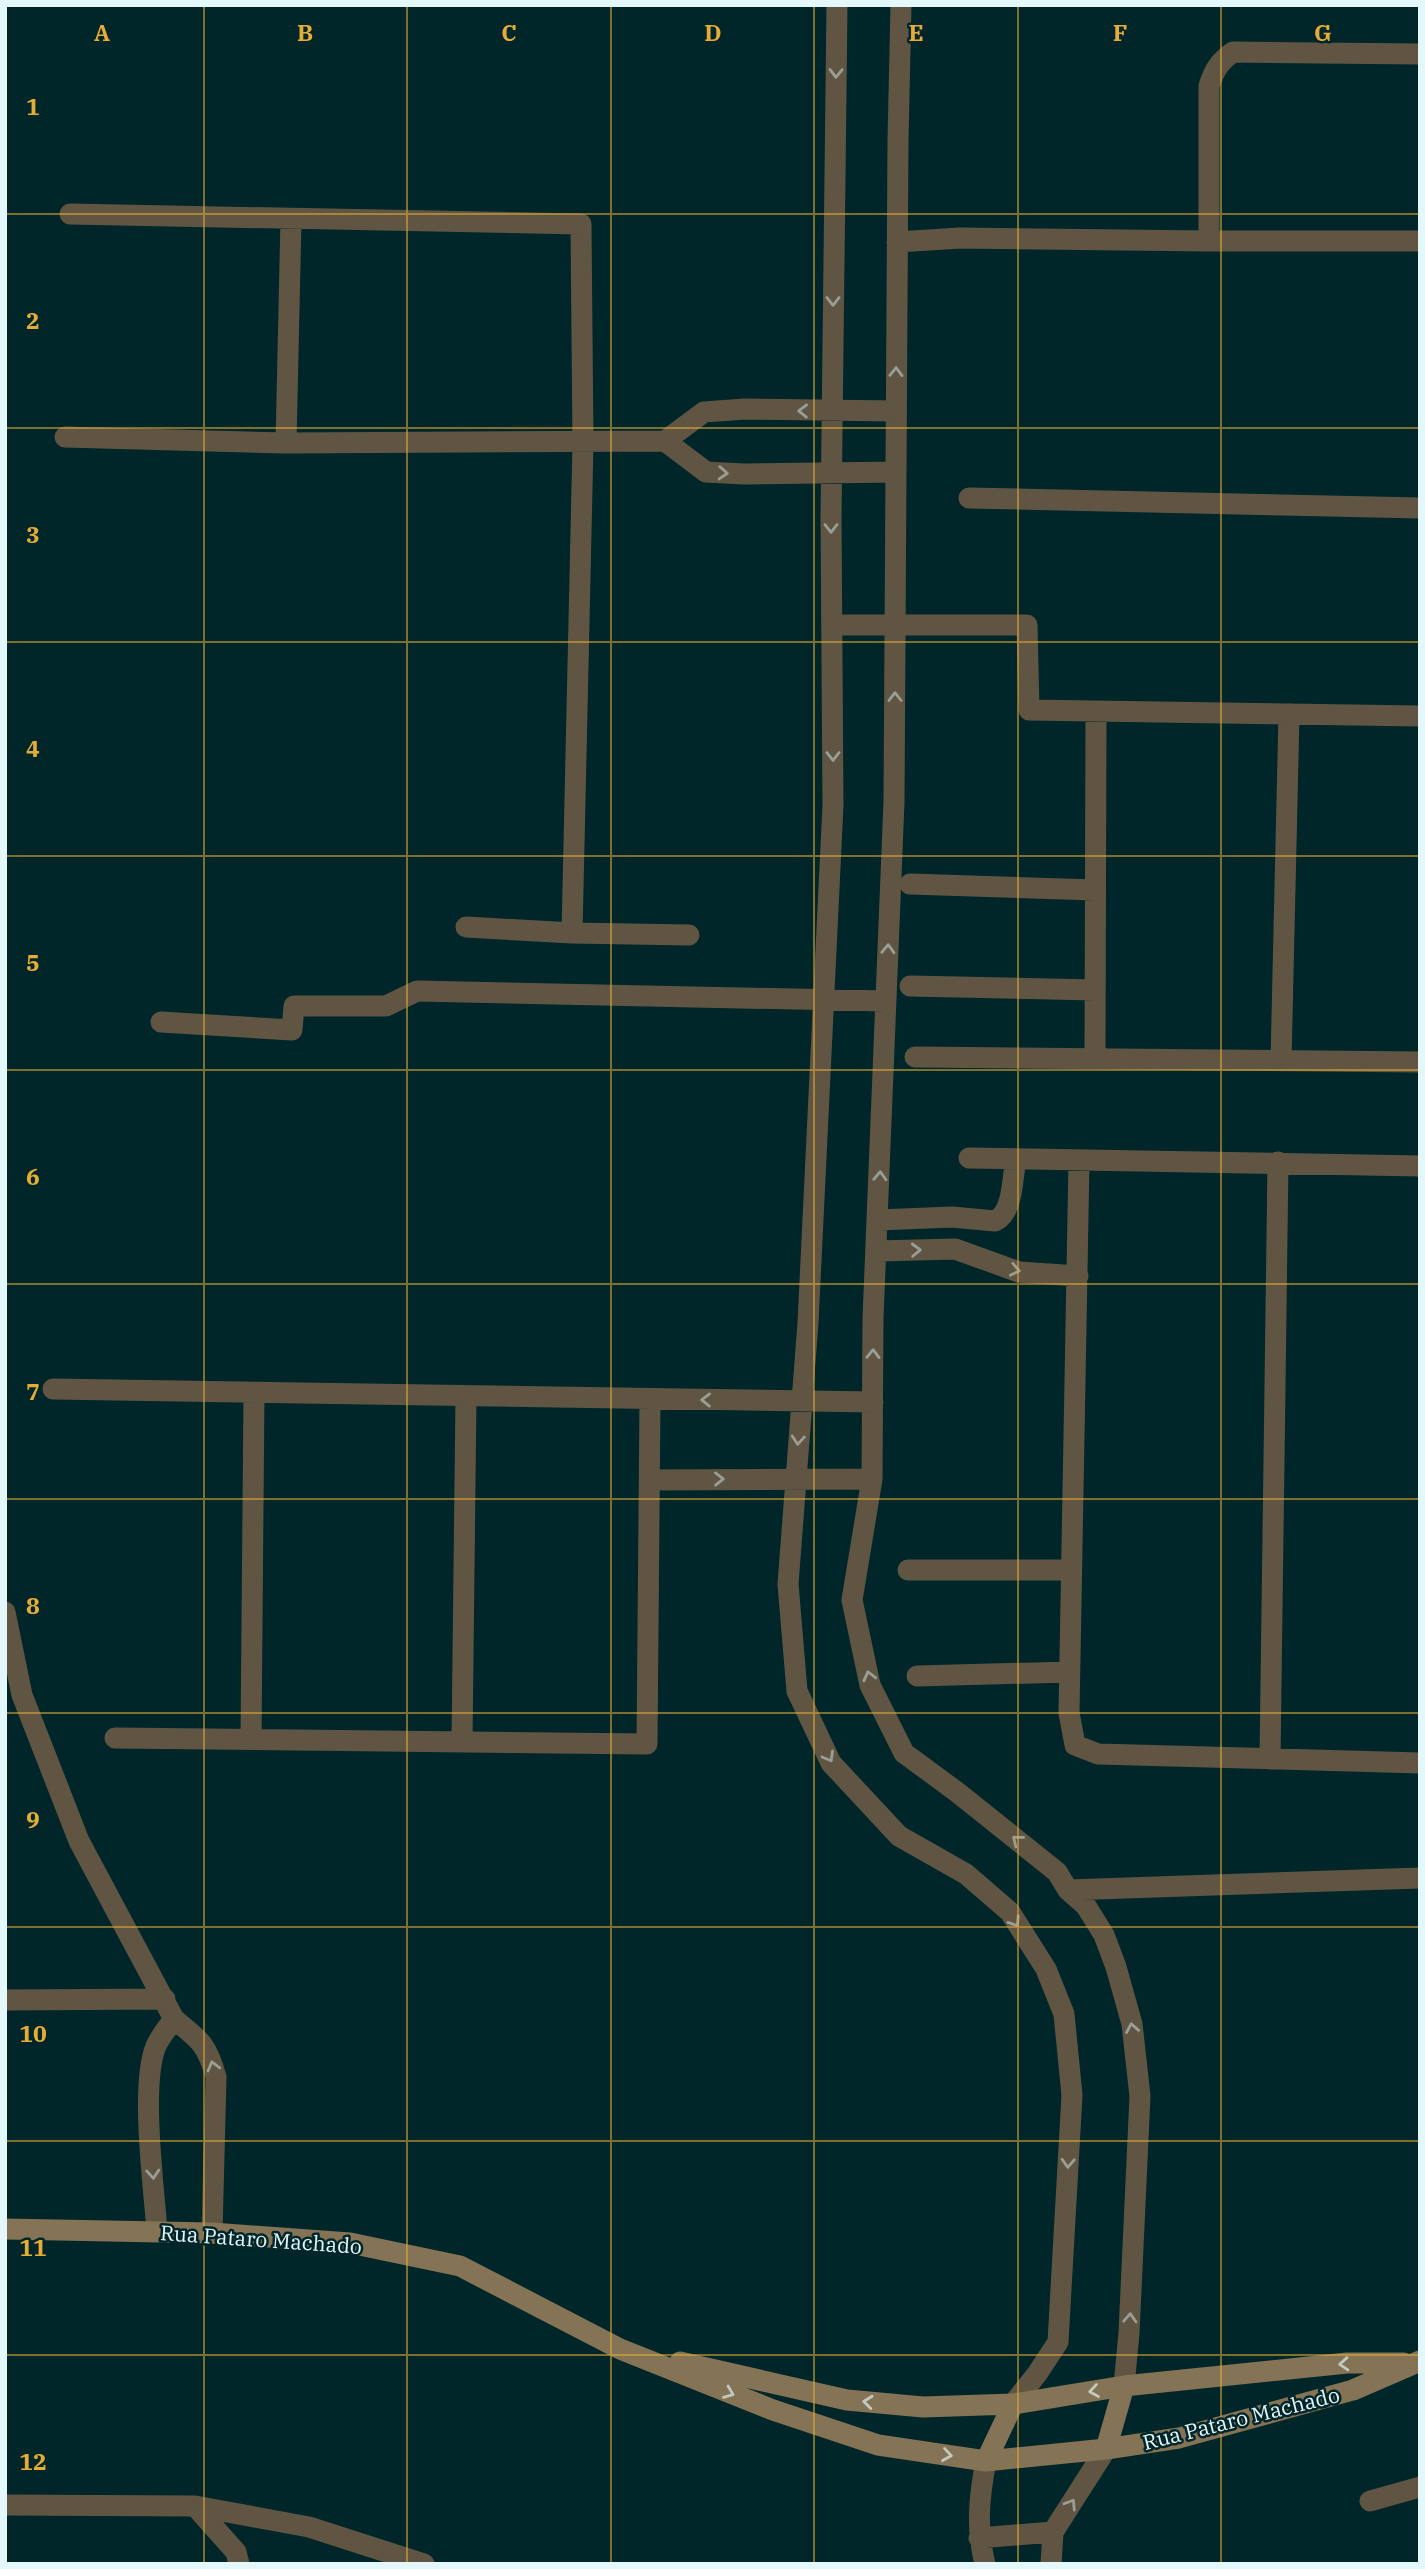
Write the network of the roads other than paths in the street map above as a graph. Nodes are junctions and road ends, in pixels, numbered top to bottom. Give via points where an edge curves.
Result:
1 (837, 5) edge
2 (901, 5) edge
3 (1420, 54) edge
4 (69, 214) dead end
5 (291, 219) junction
6 (1209, 241) junction
7 (1420, 241) edge
8 (897, 242) junction
9 (834, 411) junction
10 (895, 411) junction
11 (65, 437) dead end
12 (665, 441) junction
13 (286, 443) junction
14 (583, 443) junction
15 (896, 472) junction
16 (833, 473) junction
17 (969, 498) dead end
18 (1420, 508) edge
19 (832, 625) junction
20 (895, 625) junction
21 (1096, 712) junction
22 (1289, 714) junction
23 (1420, 716) edge
24 (909, 884) dead end
25 (1095, 890) junction
26 (466, 927) dead end
27 (572, 933) junction
28 (689, 934) dead end
29 (910, 986) dead end
30 (1095, 990) junction
31 (824, 999) junction
32 (886, 1002) junction
33 (161, 1022) dead end
34 (915, 1057) dead end
35 (1095, 1059) junction
36 (1282, 1061) junction
37 (1420, 1062) edge
38 (969, 1158) dead end
39 (1016, 1159) junction
40 (1079, 1160) junction
41 (1278, 1162) junction
42 (1420, 1166) edge
43 (878, 1220) junction
44 (877, 1251) junction
45 (1078, 1276) junction
46 (52, 1390) dead end
47 (254, 1393) junction
48 (467, 1397) junction
49 (650, 1399) junction
50 (802, 1401) junction
51 (873, 1402) junction
52 (795, 1478) junction
53 (872, 1479) junction
54 (651, 1480) junction
55 (908, 1570) dead end
56 (1071, 1570) junction
57 (5, 1612) edge
58 (1069, 1672) junction
59 (917, 1676) dead end
60 (14, 1695) edge
61 (115, 1738) dead end
62 (251, 1739) junction
63 (462, 1742) junction
64 (1270, 1759) junction
65 (1420, 1763) edge
66 (1420, 1878) edge
67 (1068, 1890) junction
68 (5, 2000) edge
69 (169, 2009) junction
70 (5, 2229) edge
71 (157, 2231) junction
72 (212, 2233) junction
73 (620, 2349) junction
74 (1416, 2362) edge
75 (1124, 2386) junction
76 (1013, 2404) junction
77 (1106, 2449) junction
78 (986, 2461) junction
79 (1420, 2487) edge
80 (1370, 2501) dead end
81 (5, 2505) edge
82 (195, 2506) junction
83 (1053, 2532) junction
84 (979, 2538) junction
85 (239, 2564) edge
86 (424, 2564) edge
87 (985, 2564) edge
88 (1051, 2564) edge

1 -> 9 lane
2 - 8 lane
3 - 6 lane via 1234,52 1221,60 1209,86
4 - 5 lane
5 - 13 lane
5 - 14 lane via 581,224
6 - 7 lane
6 - 8 lane via 960,238
10 -> 8 lane
9 - 10 lane
9 -> 12 lane via 704,412
9 - 16 lane
10 - 15 lane
11 - 13 lane
12 - 14 lane
12 -> 16 lane via 706,472
13 - 14 lane
14 - 27 lane
15 - 16 lane
15 - 20 lane
16 -> 19 lane
17 - 18 lane
19 - 20 lane
19 -> 31 lane via 833,805
20 - 21 lane via 1027,625 1028,710
32 -> 20 lane
21 - 22 lane
21 - 25 lane
22 - 23 lane
22 - 36 lane
24 - 25 lane
25 - 30 lane
26 - 27 lane
27 - 28 lane
29 - 30 lane
30 - 35 lane
31 - 32 lane
31 - 33 lane via 417,991 386,1006 294,1006 292,1030
31 - 50 lane
43 -> 32 lane
34 - 35 lane
35 - 36 lane
36 - 37 lane
38 - 39 lane
39 - 40 lane
39 - 43 lane via 1002,1218
40 - 41 lane
40 - 45 lane
41 - 42 lane
41 - 64 lane
43 - 44 lane
44 -> 45 lane via 955,1249 1018,1272
51 -> 44 lane
45 - 56 lane
46 - 47 lane
47 - 48 lane
47 - 62 lane
48 - 49 lane
48 - 63 lane
50 -> 49 lane
49 - 54 lane
50 - 51 lane
50 -> 52 lane
51 - 53 lane
52 - 53 lane
54 -> 52 lane
52 -> 76 lane via 788,1584 797,1691 831,1763 899,1836 966,1874 1010,1912 1046,1969 1064,2014 1072,2095 1058,2342
67 -> 53 lane via 1057,1872 904,1753 870,1685 852,1600
54 - 63 lane via 647,1744
55 - 56 lane
56 - 58 lane
57 - 60 lane
58 - 59 lane
58 - 64 lane via 1075,1745 1098,1754
60 - 69 lane via 79,1841
61 - 62 lane
62 - 63 lane
64 - 65 lane
66 - 67 lane
75 -> 67 lane via 1140,2109 1132,2024 1104,1935 1086,1906
68 - 69 lane
69 -> 71 lane via 150,2068
72 -> 69 lane via 216,2077 209,2053
70 - 71 street, Rua Pataro Machado
71 - 72 street, Rua Pataro Machado
72 - 73 street, Rua Pataro Machado via 350,2243 460,2266
76 -> 73 street, Rua Pataro Machado via 923,2407 847,2400
73 -> 78 street, Rua Pataro Machado via 773,2410 877,2445
74 -> 75 street, Rua Pataro Machado via 1347,2363
74 - 77 street, Rua Pataro Machado via 1353,2390 1179,2438
75 -> 76 street, Rua Pataro Machado
75 - 77 street
76 - 78 street
77 - 78 street, Rua Pataro Machado
83 -> 77 lane
78 - 84 lane via 978,2498
79 - 80 lane
81 - 82 lane
82 - 85 lane via 236,2552
82 - 86 lane via 309,2527
83 - 84 lane
83 - 88 lane
84 - 87 lane

